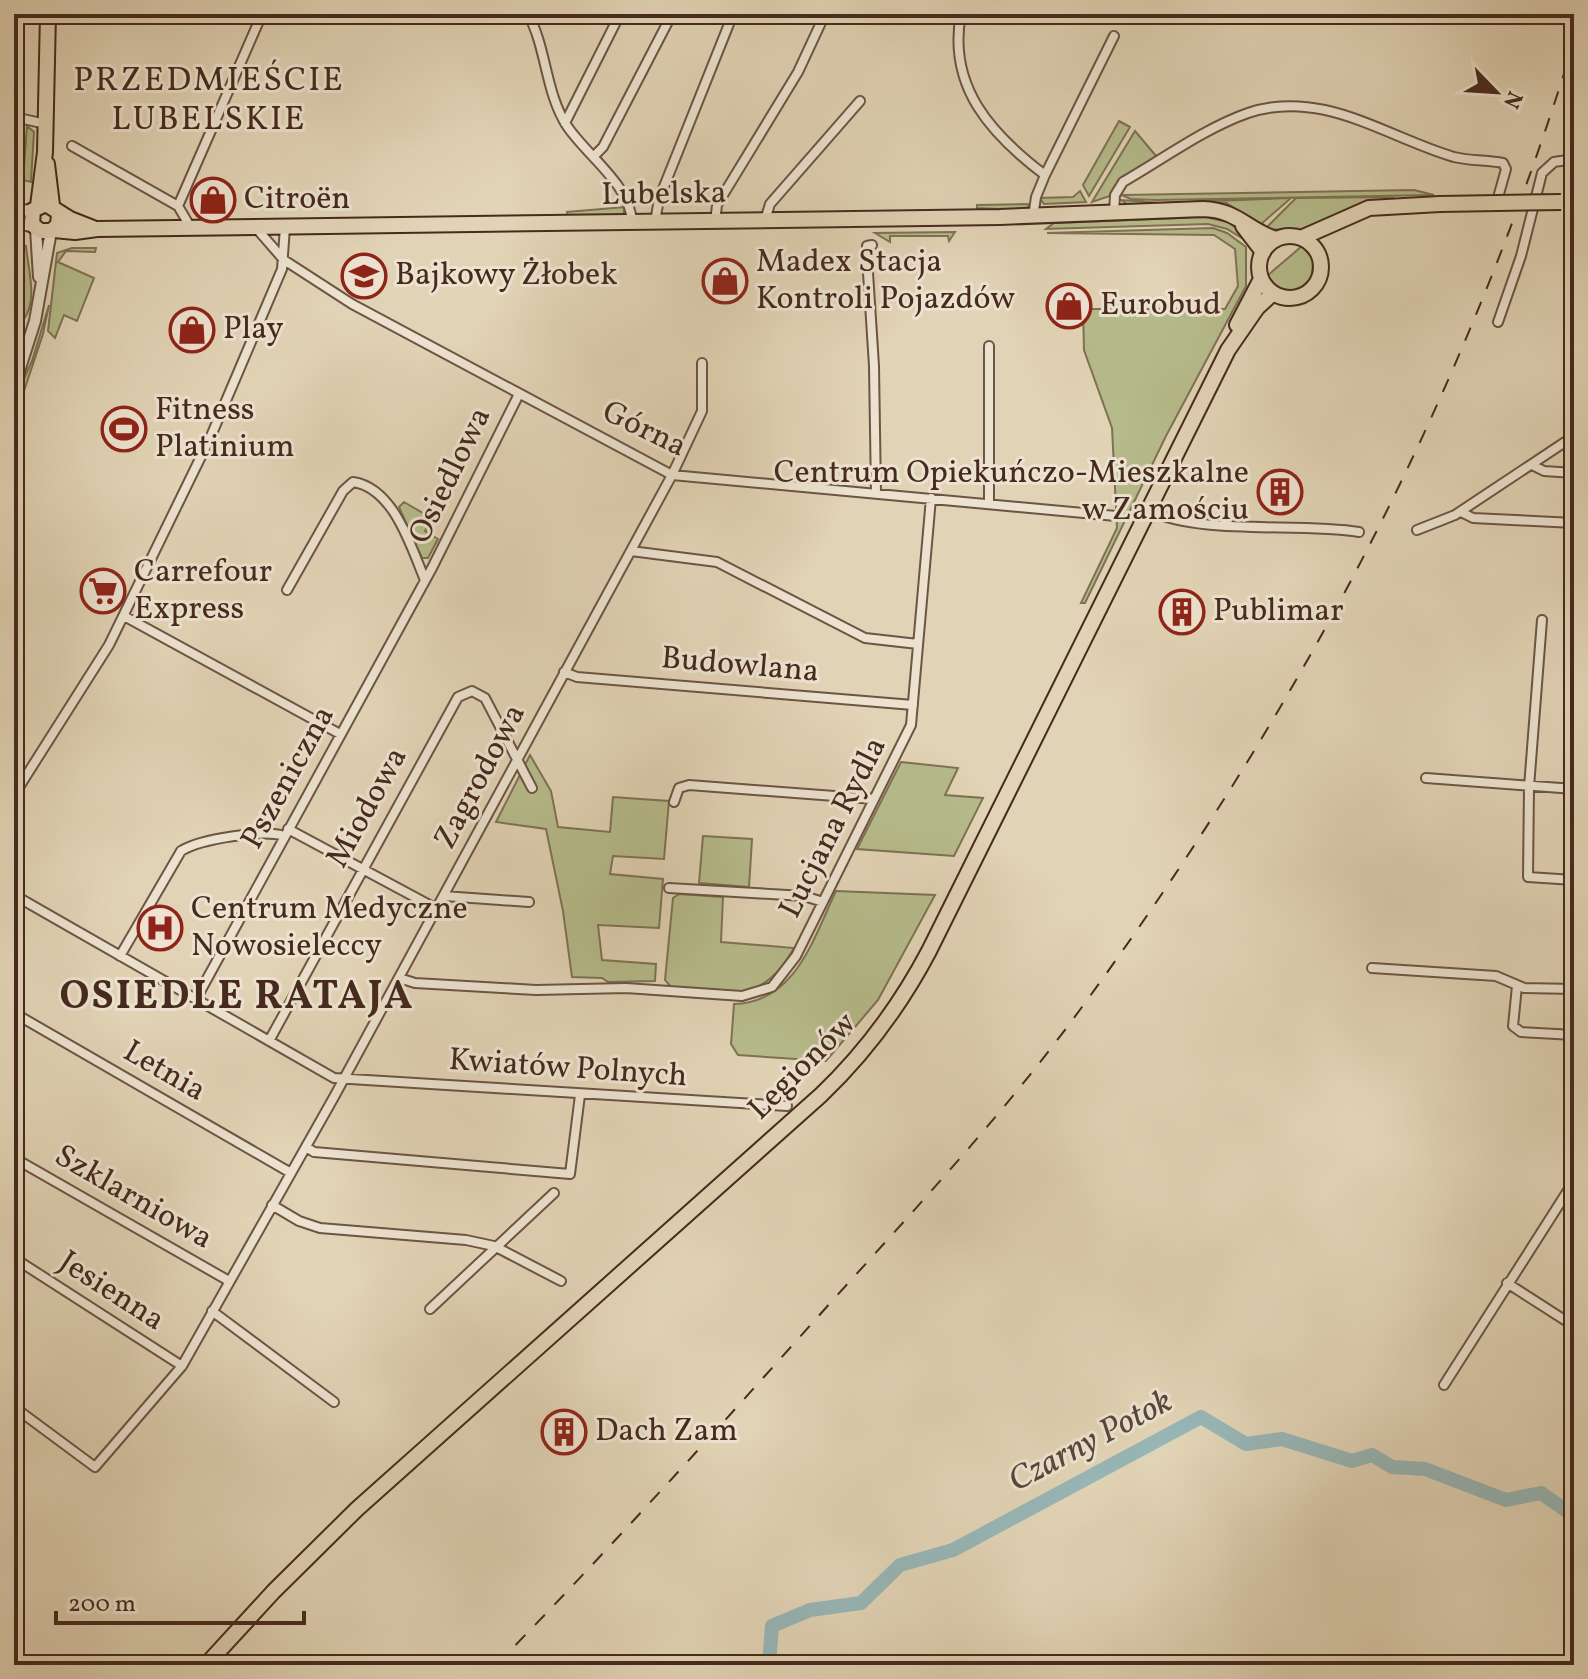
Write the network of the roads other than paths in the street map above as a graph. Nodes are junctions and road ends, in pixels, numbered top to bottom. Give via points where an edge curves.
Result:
1 (48, 14) edge
2 (262, 14) edge
3 (620, 14) edge
4 (672, 14) edge
5 (733, 14) edge
6 (825, 14) edge
7 (961, 14) edge
8 (530, 15) edge
9 (1114, 36) dead end
10 (860, 101) dead end
11 (14, 117) edge
12 (565, 123) junction
13 (46, 124) junction
14 (72, 146) dead end
15 (594, 156) junction
16 (1574, 159) edge
17 (1045, 175) junction
18 (1499, 194) dead end
19 (1567, 202) edge
20 (178, 206) junction
21 (1391, 207) junction
22 (46, 209) junction
23 (14, 211) edge
24 (1114, 213) junction
25 (1231, 214) junction
26 (1033, 217) junction
27 (765, 221) junction
28 (14, 222) edge
29 (715, 222) junction
30 (632, 223) junction
31 (655, 223) junction
32 (285, 227) junction
33 (256, 228) junction
34 (44, 229) junction
35 (97, 229) junction
36 (191, 229) junction
37 (1301, 238) junction
38 (1276, 239) junction
39 (872, 245) dead end
40 (1316, 249) junction
41 (1263, 252) junction
42 (284, 260) junction
43 (1261, 279) junction
44 (1273, 293) junction
45 (1498, 322) dead end
46 (989, 346) dead end
47 (1228, 350) junction
48 (702, 363) dead end
49 (14, 387) edge
50 (519, 394) junction
51 (1574, 436) edge
52 (1532, 465) junction
53 (1574, 473) edge
54 (672, 475) junction
55 (876, 493) junction
56 (931, 498) junction
57 (989, 503) junction
58 (1148, 510) junction
59 (1461, 512) junction
60 (1116, 516) dead end
61 (1574, 523) edge
62 (1417, 530) dead end
63 (1359, 532) dead end
64 (631, 551) junction
65 (425, 580) junction
66 (287, 590) dead end
67 (124, 616) junction
68 (1542, 620) dead end
69 (918, 644) junction
70 (564, 672) junction
71 (913, 705) junction
72 (340, 734) junction
73 (517, 760) junction
74 (1426, 778) dead end
75 (1529, 787) junction
76 (532, 788) dead end
77 (1574, 789) edge
78 (14, 795) edge
79 (874, 799) junction
80 (674, 802) dead end
81 (286, 832) junction
82 (362, 868) junction
83 (1574, 880) edge
84 (669, 888) dead end
85 (14, 895) edge
86 (444, 896) junction
87 (529, 902) dead end
88 (823, 902) junction
89 (437, 909) junction
90 (120, 956) junction
91 (1372, 968) dead end
92 (399, 978) junction
93 (1517, 986) junction
94 (1574, 989) edge
95 (196, 999) junction
96 (14, 1013) edge
97 (1574, 1035) edge
98 (269, 1041) junction
99 (345, 1077) junction
100 (580, 1095) junction
101 (787, 1106) dead end
102 (306, 1147) junction
103 (14, 1158) edge
104 (291, 1173) junction
105 (1574, 1181) edge
106 (554, 1193) dead end
107 (272, 1205) junction
108 (494, 1246) junction
109 (14, 1258) edge
110 (229, 1281) junction
111 (561, 1281) dead end
112 (1507, 1283) junction
113 (430, 1309) dead end
114 (212, 1311) junction
115 (1574, 1326) edge
116 (182, 1366) junction
117 (1444, 1385) dead end
118 (334, 1402) dead end
119 (14, 1407) edge
120 (206, 1665) edge

1 - 13 main road
2 - 20 street
3 - 12 street
4 - 15 street
5 - 31 street via 659,199
6 - 29 street via 798,72 717,205
7 - 17 street via 959,53 971,93 1001,141
8 - 12 street
9 - 17 street
10 - 27 street via 770,204
11 - 13 street
12 - 15 street
13 - 22 main road
14 - 20 street
15 - 30 street via 628,203
16 - 45 street via 1554,162 1542,173
17 - 26 street
18 - 24 street via 1503,163 1454,157 1340,113 1294,105 1236,118 1123,182
19 - 21 main road, bridge
20 - 36 street
21 - 37 main road via 1354,213
21 - 40 main road via 1337,228
22 - 23 street, Lubelska
22 - 34 main road
22 - 34 main road
22 - 35 main road, Lubelska
24 - 25 main road, Lubelska via 1203,209
24 - 26 main road, Lubelska
25 - 38 main road, Lubelska
25 - 41 main road
26 - 27 main road, Lubelska
27 - 29 main road, Lubelska
28 - 34 street, Lubelska
29 - 31 main road, Lubelska
30 - 31 main road, Lubelska
30 - 32 main road, Lubelska
32 - 33 main road, Lubelska
32 - 42 street
33 - 36 main road, Lubelska
33 - 42 street, Górna
34 - 35 main road, Lubelska
34 - 49 street via 33,331
35 - 36 main road, Lubelska
37 - 38 main road
37 - 40 main road
38 - 41 main road
39 - 55 street via 867,246
40 - 44 main road via 1321,268 1314,287 1292,299
41 - 43 main road
42 - 50 street, Górna via 352,304
42 - 67 street via 219,419
43 - 44 main road
43 - 47 main road, Legionów
44 - 47 main road, Legionów
46 - 57 street
47 - 58 main road, Legionów
48 - 54 street, Zagrodowa via 702,411
50 - 54 street, Górna
50 - 65 street, Osiedlowa
51 - 52 street
52 - 53 street
52 - 59 street
54 - 55 street, Górna
54 - 64 street, Zagrodowa
55 - 56 street, Górna
56 - 57 street, Górna
56 - 69 street, Lucjana Rydla
57 - 60 street, Górna
58 - 63 street via 1166,518 1236,526
58 - 120 main road, Legionów via 929,951 872,1042 821,1095 339,1526
59 - 61 street via 1473,518
59 - 62 street
64 - 69 street via 717,562 865,638
64 - 70 street, Zagrodowa
65 - 66 street via 392,509 353,482
65 - 72 street, Pszeniczna
67 - 72 street
67 - 78 street
68 - 75 street
69 - 71 street, Lucjana Rydla
70 - 71 street, Budowlana via 592,679
70 - 73 street, Zagrodowa
71 - 79 street, Lucjana Rydla via 910,729
72 - 81 street, Pszeniczna
73 - 76 street
73 - 82 street, Miodowa via 485,698 472,691 453,703
73 - 86 street, Zagrodowa
74 - 75 street
75 - 77 street
75 - 83 street via 1528,877
79 - 80 street via 689,785 679,788
79 - 88 street, Lucjana Rydla
81 - 82 street
81 - 90 street via 181,851
81 - 95 street, Pszeniczna
82 - 89 street
82 - 98 street, Miodowa
84 - 88 street via 804,896
85 - 90 street, Kwiatów Polnych
86 - 87 street
86 - 89 street, Zagrodowa
88 - 92 street, Lucjana Rydla via 780,980 763,992 742,996 475,987
89 - 92 street, Zagrodowa
90 - 95 street, Kwiatów Polnych
91 - 93 street via 1496,976
92 - 99 street, Zagrodowa
93 - 94 street
93 - 97 street via 1513,1026 1521,1032
95 - 98 street, Kwiatów Polnych
96 - 104 street, Letnia
98 - 99 street, Kwiatów Polnych via 334,1078
99 - 100 street, Kwiatów Polnych
99 - 102 street, Zagrodowa
100 - 101 street, Kwiatów Polnych
100 - 102 street via 570,1174 314,1152
102 - 104 street, Zagrodowa
103 - 110 street, Szklarniowa
104 - 107 street, Zagrodowa
105 - 112 street
106 - 108 street
107 - 108 street via 320,1228
107 - 110 street, Zagrodowa
108 - 111 street
108 - 113 street
109 - 116 street, Jesienna
110 - 114 street, Zagrodowa
112 - 115 street
112 - 117 street
114 - 116 street, Zagrodowa
114 - 118 street
116 - 119 street, Zagrodowa via 95,1467

